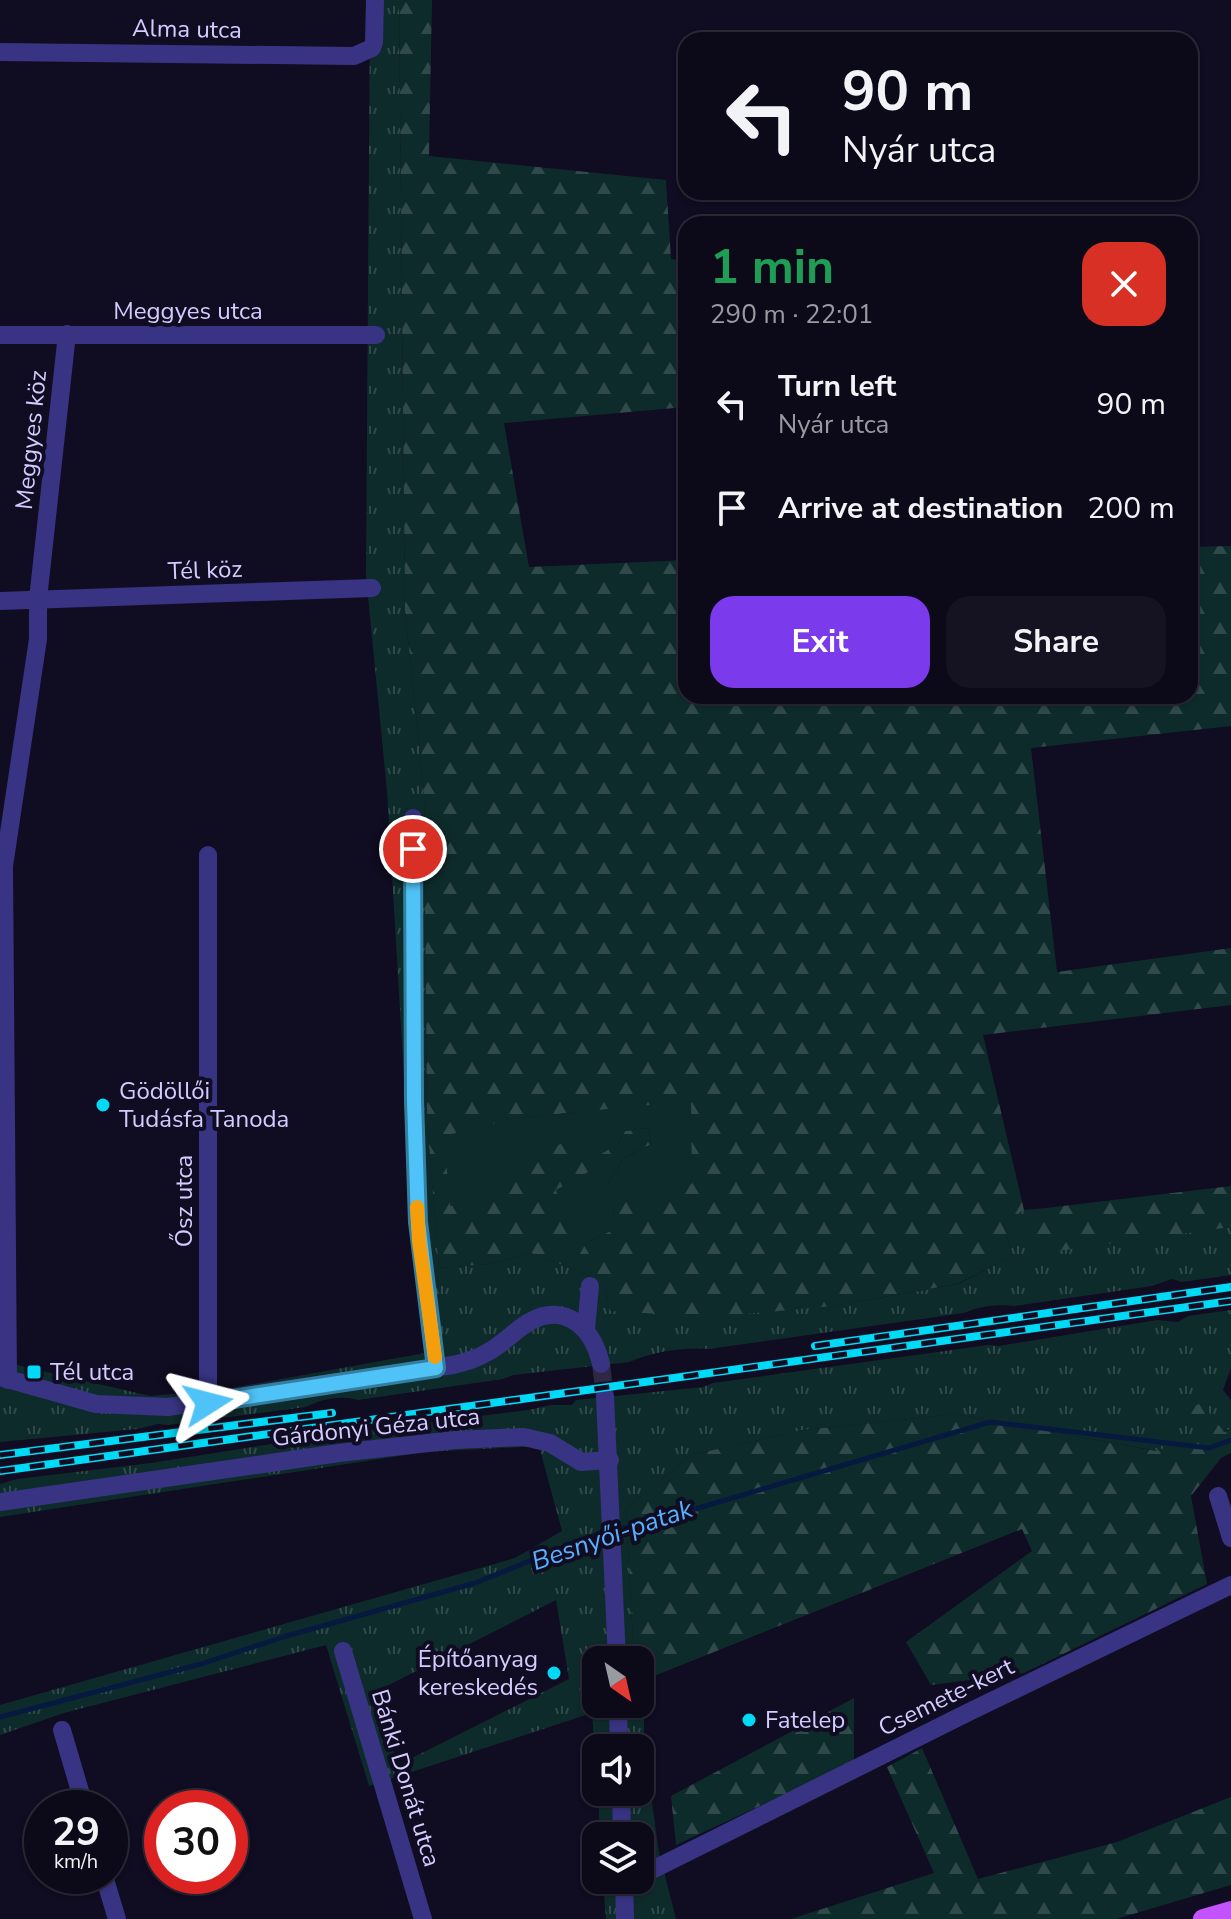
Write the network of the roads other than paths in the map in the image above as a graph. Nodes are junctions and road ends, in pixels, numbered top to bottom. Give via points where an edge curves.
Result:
1 (375, 0) edge
2 (0, 52) edge
3 (67, 334) junction
4 (0, 335) edge
5 (376, 335) dead end
6 (372, 588) dead end
7 (38, 599) junction
8 (0, 601) edge
9 (413, 818) dead end
10 (208, 855) dead end
11 (590, 1286) dead end
12 (586, 1329) junction
13 (601, 1364) tunnel mouth
14 (436, 1368) junction
15 (4, 1378) edge
16 (605, 1397) tunnel mouth
17 (208, 1403) junction
18 (610, 1460) junction
19 (1218, 1496) dead end
20 (0, 1502) edge
21 (1231, 1538) edge
22 (1231, 1585) edge
23 (616, 1646) edge
24 (343, 1651) dead end
25 (62, 1730) dead end
26 (80, 1790) edge
27 (654, 1868) edge
28 (109, 1894) edge
29 (628, 1894) edge
30 (1231, 1911) edge
31 (117, 1919) edge
32 (423, 1919) edge
33 (625, 1919) edge
34 (1203, 1919) edge

1 - 2 street, Alma utca via 372,48 354,56
3 - 4 street, Meggyes utca
3 - 5 street, Meggyes utca
3 - 7 street, Meggyes köz
6 - 7 street, Tél köz
7 - 8 street, Tél köz
7 - 15 street via 38,639 4,866
9 - 14 street via 418,1222
10 - 17 street, Ősz utca
11 - 12 street
12 - 13 street
12 - 14 street via 565,1318 545,1317 470,1360
14 - 17 street
15 - 17 street via 96,1404
16 - 18 street
18 - 20 street, Gárdonyi Géza utca via 581,1462 550,1443 524,1437 455,1440
18 - 23 street
19 - 21 street
22 - 27 street, Csemete-kert
24 - 32 street, Bánki Donát utca
25 - 26 street
28 - 31 street
29 - 33 street
30 - 34 main road

